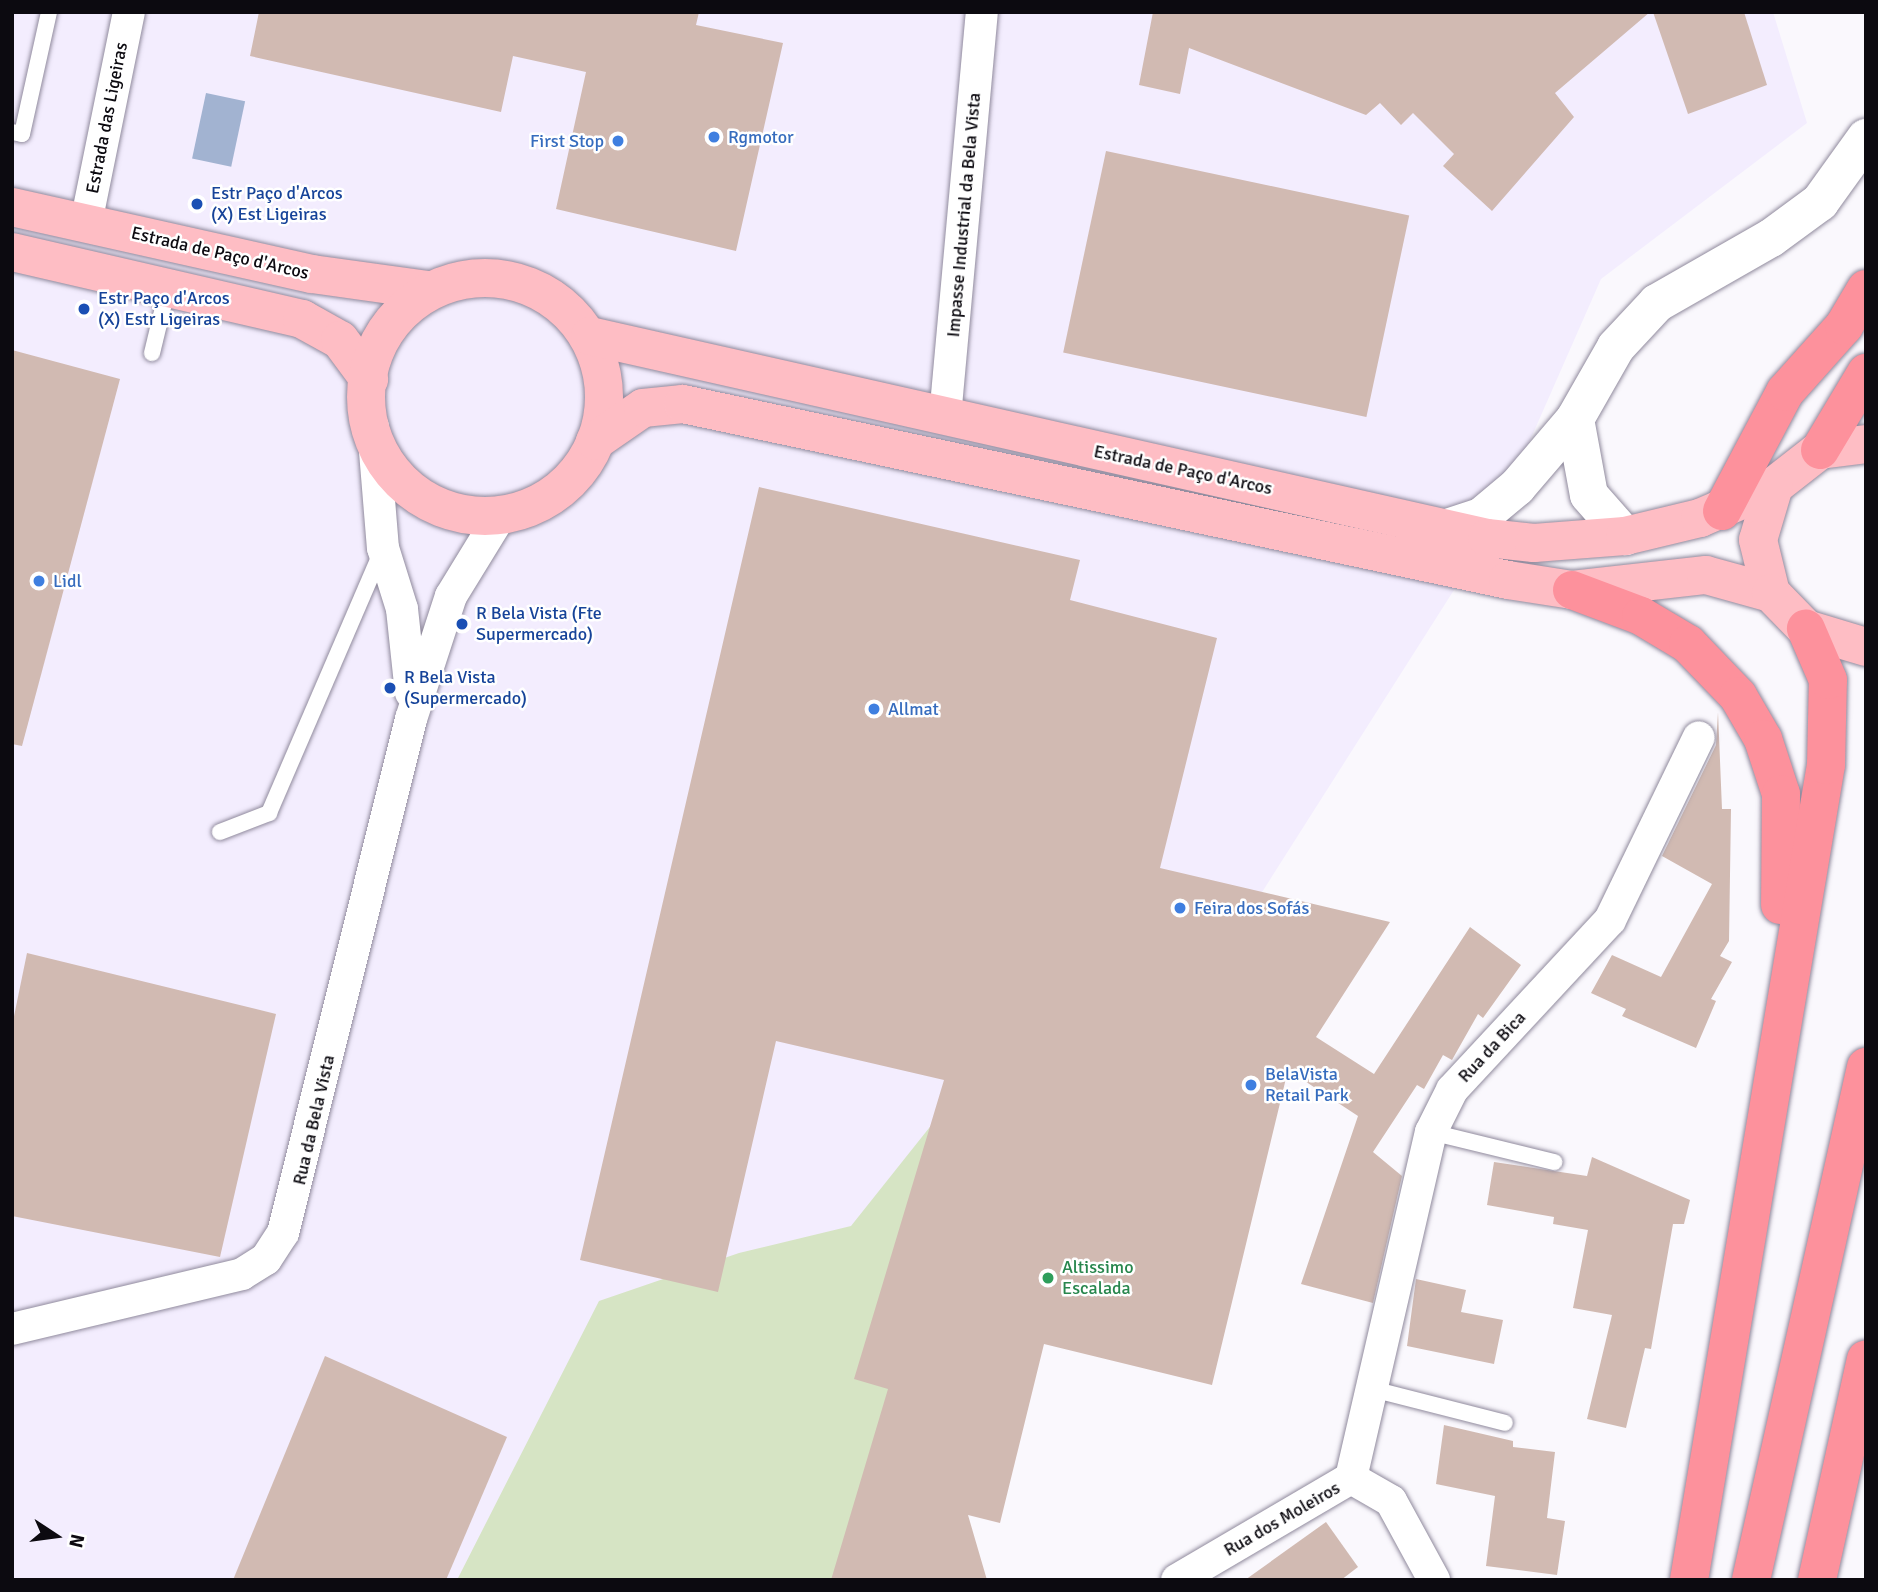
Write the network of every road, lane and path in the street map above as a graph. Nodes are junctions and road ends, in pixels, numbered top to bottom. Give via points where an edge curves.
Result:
1 (49, 12) edge
2 (129, 12) edge
3 (982, 12) edge
4 (12, 132) edge
5 (1866, 138) edge
6 (12, 207) edge
7 (86, 223) junction
8 (12, 252) edge
9 (169, 287) junction
10 (1866, 289) edge
11 (428, 290) junction
12 (590, 336) junction
13 (152, 353) dead end
14 (1866, 373) edge
15 (369, 379) junction
16 (945, 417) junction
17 (1575, 419) junction
18 (373, 427) junction
19 (595, 440) junction
20 (1866, 444) edge
21 (1820, 450) junction
22 (1774, 486) junction
23 (1722, 511) junction
24 (500, 516) junction
25 (1447, 528) junction
26 (1625, 536) junction
27 (383, 548) junction
28 (1572, 590) junction
29 (1770, 593) junction
30 (1835, 639) edge
31 (411, 719) junction
32 (1699, 737) dead end
33 (220, 832) dead end
34 (1780, 1039) junction
35 (1866, 1067) edge
36 (1431, 1132) junction
37 (1554, 1162) dead end
38 (12, 1329) edge
39 (1866, 1359) edge
40 (1372, 1389) junction
41 (1505, 1423) dead end
42 (1351, 1478) junction
43 (1177, 1580) edge
44 (1434, 1580) edge
45 (1689, 1580) edge
46 (1751, 1580) edge
47 (1817, 1580) edge

1 - 4 lane via 22,134
2 - 7 street, Estrada das Ligeiras
3 - 16 street, Impasse Industrial da Bela Vista
5 - 17 street via 1819,202 1771,238 1684,283 1642,317 1616,347
6 - 7 main road, Estrada de Paço d'Arcos
7 - 11 main road, Estrada de Paço d'Arcos via 312,274
8 - 9 main road
9 - 13 lane
9 - 15 main road via 313,324 340,340
10 - 23 highway via 1844,326 1784,392
11 - 12 main road, Estrada de Paço d'Arcos via 486,279 521,287 554,302
11 - 15 main road, Estrada de Paço d'Arcos via 383,330
12 - 16 main road, Estrada de Paço d'Arcos
12 - 19 main road, Estrada de Paço d'Arcos via 603,370 604,407
14 - 21 highway
15 - 18 main road, Estrada de Paço d'Arcos
16 - 25 main road, Estrada de Paço d'Arcos
17 - 25 street via 1498,506
17 - 26 street via 1574,442 1589,495
18 - 24 main road, Estrada de Paço d'Arcos via 389,464 425,503 447,513
18 - 27 street, Rua da Bela Vista
19 - 24 main road, Estrada de Paço d'Arcos via 555,493
19 - 28 main road, Estrada de Paço d'Arcos via 634,411 683,404 1415,564
20 - 21 main road
21 - 22 main road, Estrada de Paço d'Arcos
22 - 23 main road, Estrada de Paço d'Arcos
22 - 29 main road via 1758,540
23 - 26 main road, Estrada de Paço d'Arcos
24 - 31 street, Rua da Bela Vista via 451,596
25 - 26 main road, Estrada de Paço d'Arcos via 1534,543
27 - 31 street, Rua da Bela Vista via 410,652
27 - 33 lane via 269,813
28 - 29 main road, Estrada de Paço d'Arcos via 1672,575 1706,575
28 - 34 highway via 1640,616 1688,644 1738,696 1763,739 1784,826 1774,967
29 - 30 main road, Estrada de Paço d'Arcos
30 - 34 highway via 1828,680 1830,721
31 - 38 street, Rua da Bela Vista via 283,1233 266,1259 242,1274
32 - 36 street, Rua da Bica via 1610,920 1452,1090
34 - 45 highway
35 - 46 highway
36 - 37 lane
36 - 40 street, Rua da Bica
39 - 47 highway
40 - 41 lane
40 - 42 street, Rua da Bica
42 - 43 street, Rua dos Moleiros
42 - 44 street via 1391,1501

